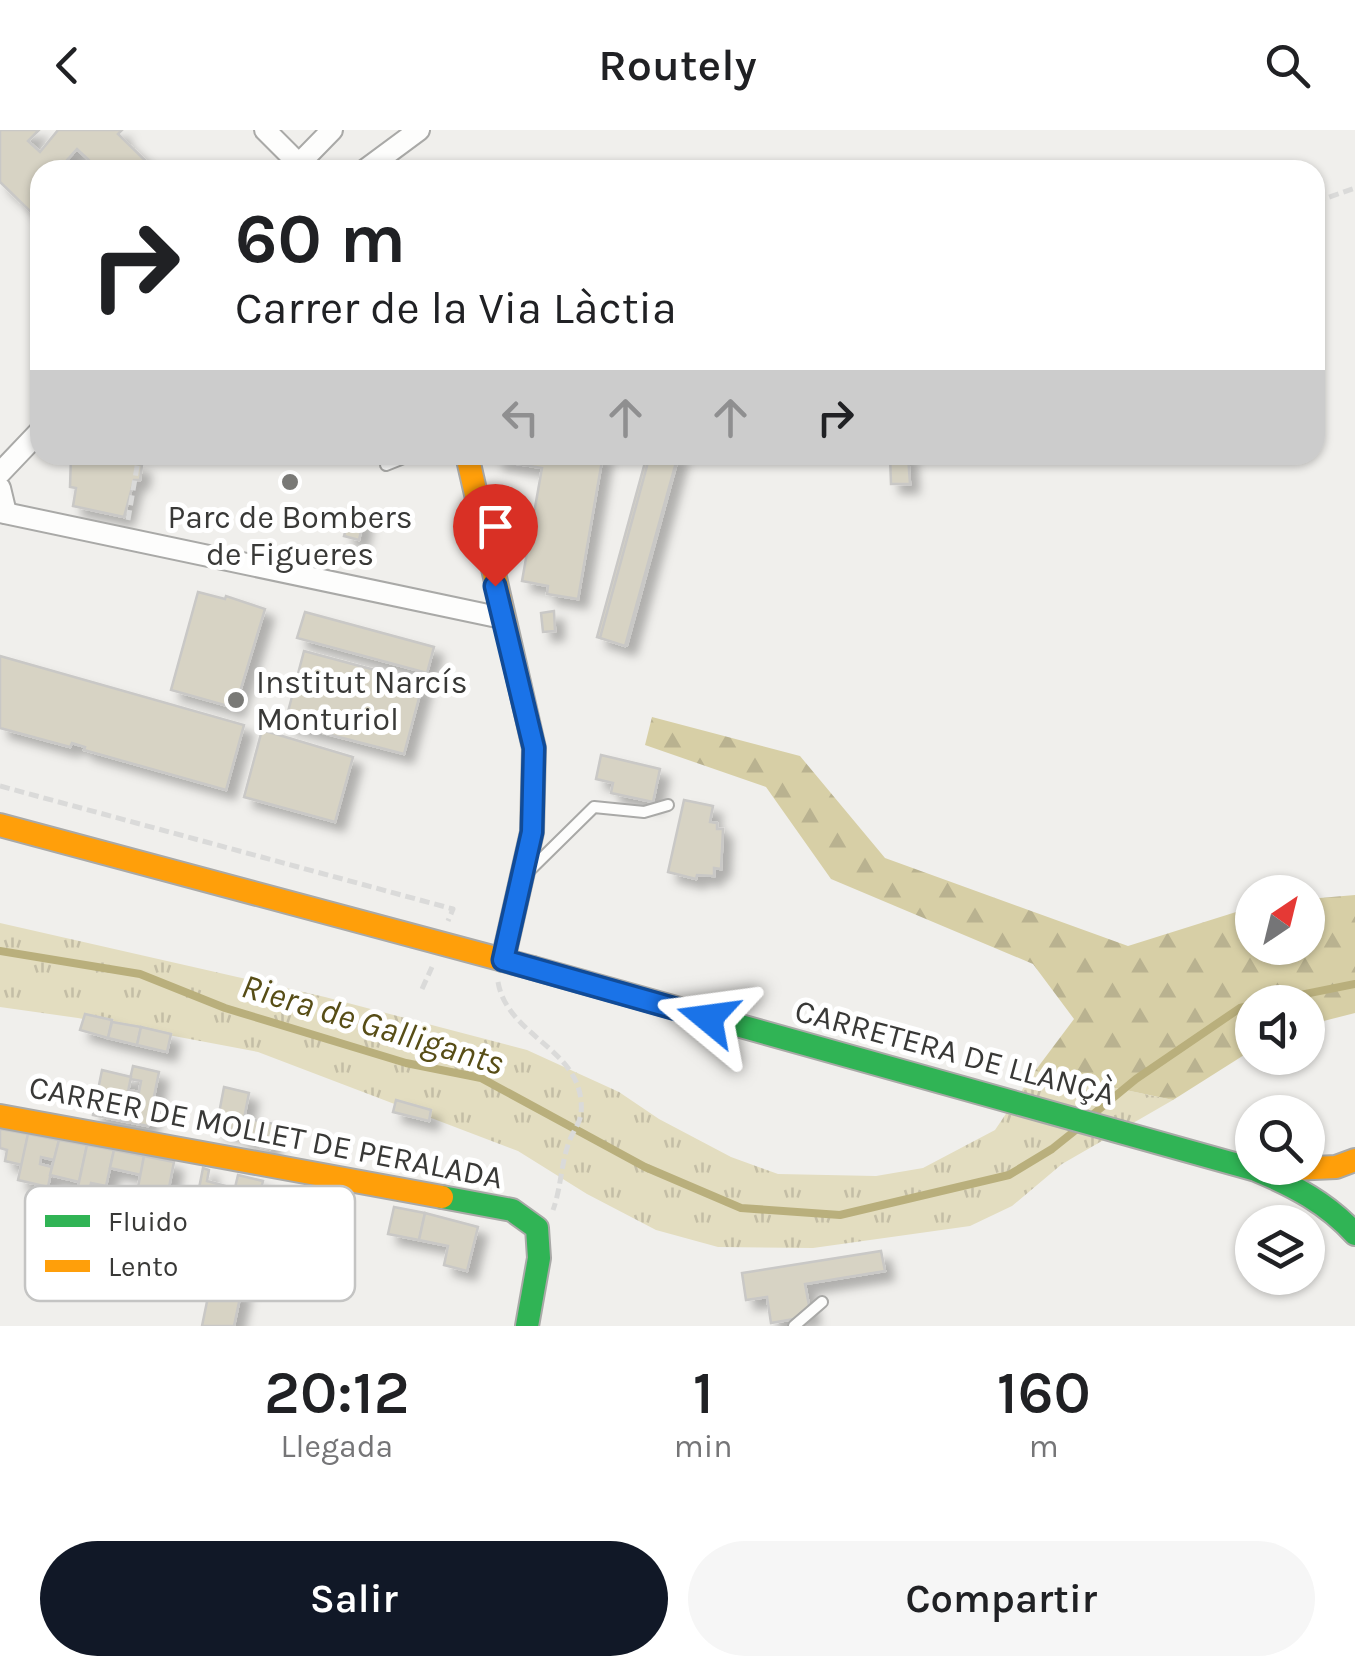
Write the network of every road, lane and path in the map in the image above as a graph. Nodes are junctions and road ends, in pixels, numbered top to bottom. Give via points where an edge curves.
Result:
1 (265, 130) edge
2 (332, 130) edge
3 (418, 130) edge
4 (290, 160) edge
5 (303, 160) edge
6 (378, 160) edge
7 (1355, 188) edge
8 (1325, 198) edge
9 (30, 442) edge
10 (137, 465) edge
11 (469, 465) edge
12 (0, 473) edge
13 (0, 488) edge
14 (3, 512) edge
15 (125, 538) junction
16 (502, 618) junction
17 (0, 786) edge
18 (668, 805) dead end
19 (0, 825) edge
20 (522, 878) junction
21 (446, 934) junction
22 (500, 969) junction
23 (422, 989) dead end
24 (0, 1116) edge
25 (1355, 1160) edge
26 (1235, 1164) edge
27 (1325, 1168) edge
28 (1291, 1185) edge
29 (537, 1228) junction
30 (1355, 1234) edge
31 (822, 1302) dead end
32 (527, 1326) edge
33 (794, 1326) edge

1 - 4 street
2 - 5 street
3 - 6 street
7 - 8 path
9 - 12 street
10 - 15 path
11 - 16 street
13 - 14 street
14 - 15 street
15 - 16 street
16 - 20 street via 534,748 532,832
17 - 21 path via 453,908
18 - 20 lane via 644,812 594,807
19 - 21 street, CARRETERA DE LLANÇÀ
20 - 22 street
21 - 22 street, CARRETERA DE LLANÇÀ
21 - 23 path
22 - 26 street, CARRETERA DE LLANÇÀ
22 - 29 path via 502,1003 568,1064 582,1115 569,1141 555,1208
24 - 29 street, CARRER DE MOLLET DE PERALADA via 512,1210
25 - 27 street, CARRETERA DE LLANÇÀ
28 - 30 street, CARRETERA DE LLANÇÀ via 1312,1194
29 - 32 street
31 - 33 lane

